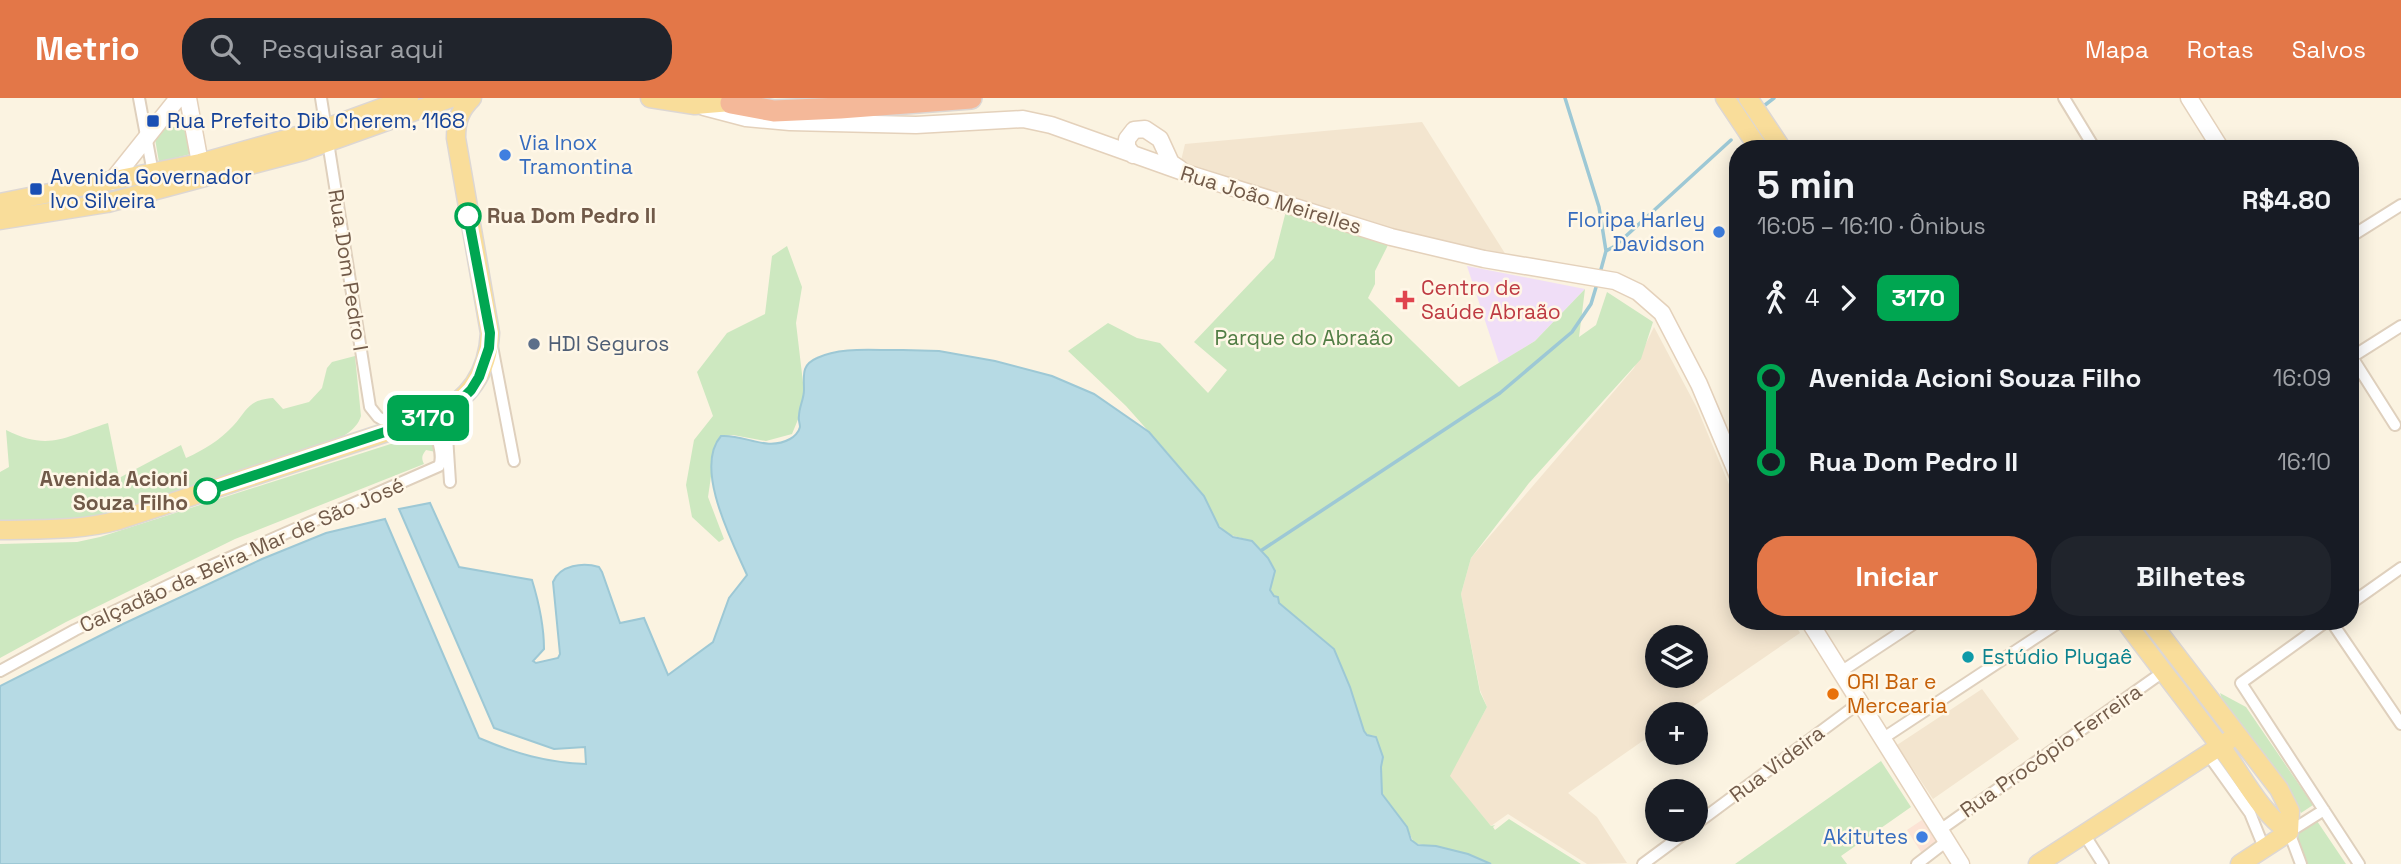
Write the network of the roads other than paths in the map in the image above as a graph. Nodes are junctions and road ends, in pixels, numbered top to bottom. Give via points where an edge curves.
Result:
1 (139, 98) edge
2 (178, 98) edge
3 (188, 98) edge
4 (321, 98) edge
5 (409, 98) edge
6 (451, 98) edge
7 (472, 98) edge
8 (650, 98) edge
9 (760, 98) edge
10 (971, 98) edge
11 (1725, 98) edge
12 (1748, 98) edge
13 (2064, 98) edge
14 (2189, 98) edge
15 (731, 103) junction
16 (695, 104) junction
17 (162, 118) junction
18 (192, 121) junction
19 (327, 136) junction
20 (147, 138) junction
21 (1753, 140) edge
22 (1776, 140) edge
23 (2090, 140) edge
24 (2215, 140) edge
25 (1133, 155) junction
26 (202, 170) junction
27 (1183, 172) junction
28 (153, 173) junction
29 (111, 182) junction
30 (0, 203) edge
31 (2401, 205) edge
32 (0, 220) edge
33 (2359, 231) edge
34 (2401, 326) edge
35 (2359, 351) edge
36 (491, 368) junction
37 (2359, 369) edge
38 (433, 416) junction
39 (2395, 425) dead end
40 (399, 429) junction
41 (1729, 454) edge
42 (514, 461) dead end
43 (450, 482) dead end
44 (0, 530) edge
45 (2401, 568) edge
46 (2359, 598) edge
47 (1814, 630) edge
48 (1905, 630) edge
49 (2047, 630) edge
50 (2132, 630) edge
51 (2157, 630) edge
52 (2316, 630) edge
53 (2335, 630) edge
54 (0, 671) edge
55 (2163, 672) junction
56 (1839, 674) junction
57 (1859, 703) junction
58 (2399, 719) edge
59 (1882, 739) junction
60 (2245, 742) junction
61 (2212, 749) junction
62 (2324, 810) junction
63 (1708, 815) edge
64 (2289, 832) junction
65 (2084, 834) junction
66 (1943, 836) junction
67 (1673, 842) edge
68 (2264, 848) junction
69 (1643, 864) edge
70 (1917, 864) edge
71 (1961, 864) edge
72 (2038, 864) edge
73 (2103, 864) edge
74 (2240, 864) edge
75 (2301, 864) edge
76 (2359, 864) edge

1 - 20 street
2 - 17 main road
3 - 18 main road
4 - 19 street, Rua Dom Pedro I
5 - 19 main road
6 - 19 main road
7 - 36 main road via 459,114 456,138 490,333
8 - 16 main road
9 - 15 main road
10 - 15 highway via 774,111
11 - 21 main road
12 - 22 main road
13 - 23 street
14 - 24 main road
15 - 16 main road
16 - 25 main road, Rua João Meirelles via 746,118 790,122 916,125 1023,119
17 - 18 main road via 183,116
17 - 20 main road
18 - 26 main road
19 - 26 main road
19 - 40 street, Rua Dom Pedro I via 370,407
20 - 28 street
20 - 29 main road
25 - 27 main road, Rua João Meirelles
25 - 27 main road via 1127,139 1134,130 1145,129 1160,139 1171,163
26 - 28 main road
26 - 32 main road via 107,203
27 - 41 main road, Rua João Meirelles via 1423,245 1611,280 1638,292 1662,313
28 - 29 main road
29 - 30 main road
31 - 33 street
34 - 35 street
36 - 38 main road via 460,401
36 - 42 street
37 - 39 street
38 - 40 main road
38 - 43 street via 447,436
38 - 54 street, Calçadão da Beira Mar de São José via 442,456 439,467 188,576
40 - 44 main road via 97,526
45 - 46 street
47 - 56 main road
48 - 56 street
49 - 59 street
50 - 55 main road
51 - 60 main road
52 - 62 street via 2241,684
53 - 58 street
55 - 61 main road
55 - 66 street, Rua Procópio Ferreira
56 - 57 main road
57 - 59 main road
57 - 63 street, Rua Videira
59 - 66 main road
60 - 61 main road via 2228,740
60 - 64 main road via 2287,801
61 - 64 main road
61 - 65 main road
61 - 68 street via 2250,813
62 - 64 street
62 - 76 street
64 - 68 main road
64 - 75 street
65 - 72 main road
65 - 73 street
66 - 70 street, Rua Procópio Ferreira
66 - 71 main road
67 - 69 street
68 - 74 main road

